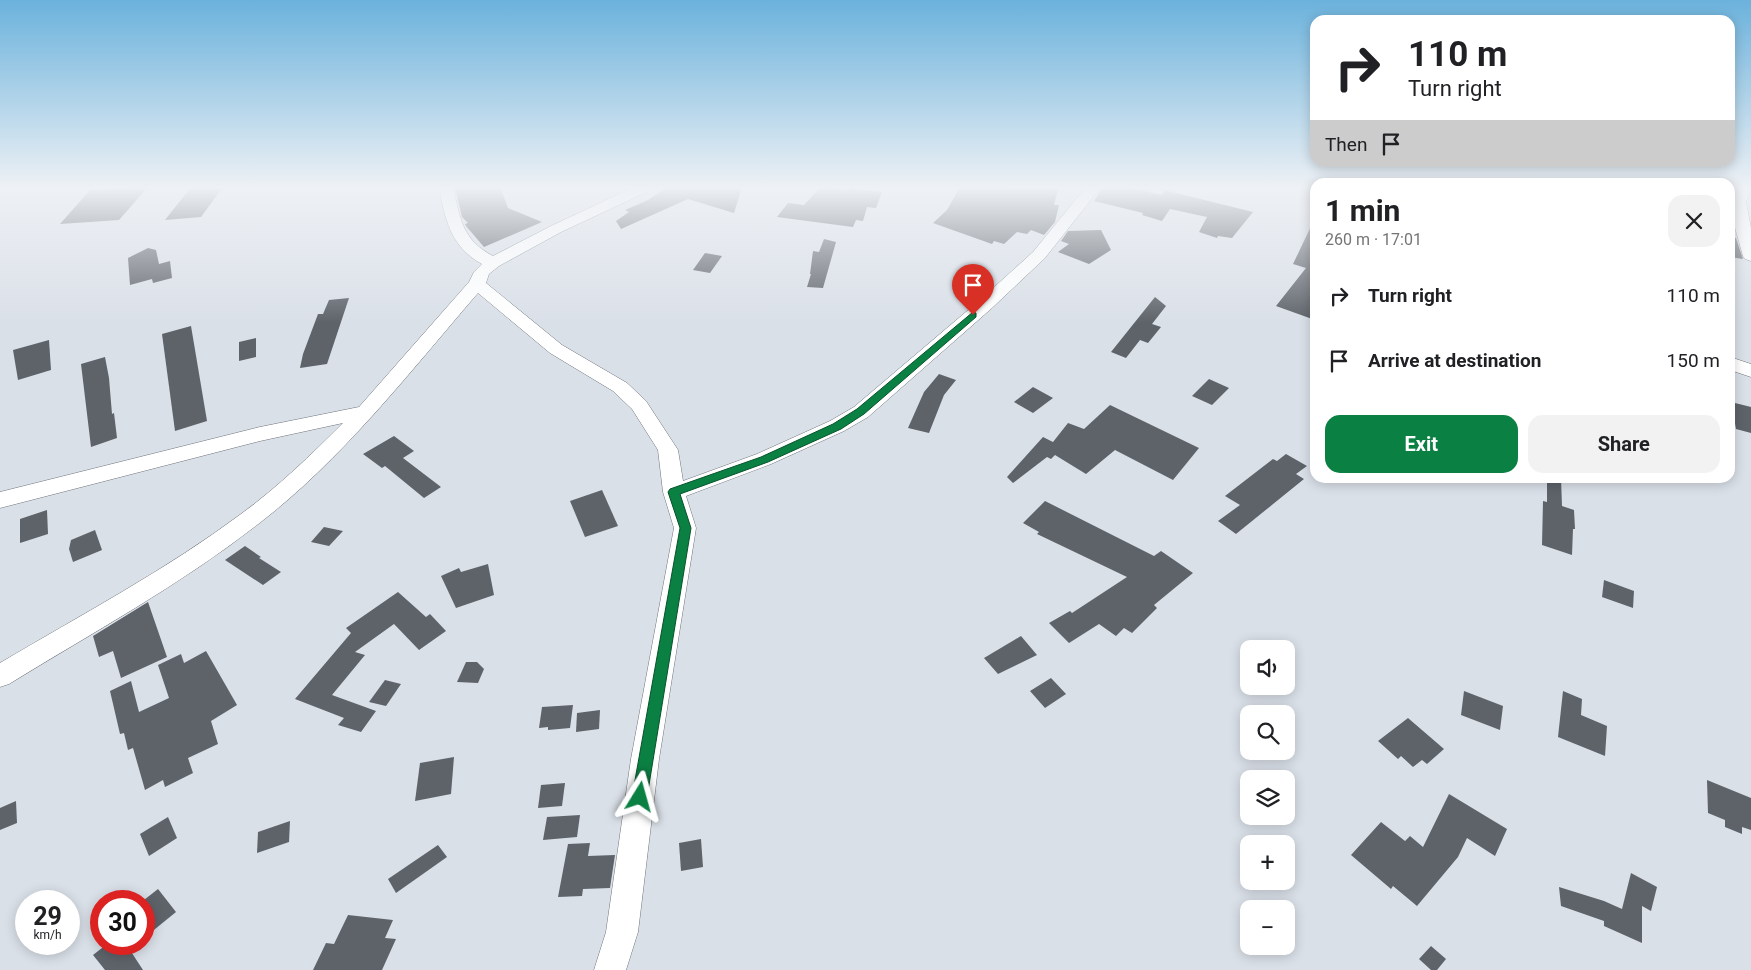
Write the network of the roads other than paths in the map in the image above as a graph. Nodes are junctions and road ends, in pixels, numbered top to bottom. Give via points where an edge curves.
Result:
1 (458, 232) edge
2 (550, 232) edge
3 (1058, 232) edge
4 (1744, 232) edge
5 (1751, 256) edge
6 (493, 263) junction
7 (477, 284) junction
8 (1735, 365) edge
9 (1751, 372) edge
10 (365, 412) junction
11 (674, 492) junction
12 (0, 500) edge
13 (0, 676) edge
14 (610, 970) edge

1 - 6 street via 476,255
2 - 6 street
3 - 11 street via 1039,256 860,412 764,459
4 - 5 street
6 - 7 street via 482,272
7 - 10 street
7 - 11 street via 556,349 620,387 639,406 668,450
8 - 9 street
10 - 12 street via 260,434
10 - 13 street via 319,460 250,519 189,562
11 - 14 street via 686,528 645,759 622,932

